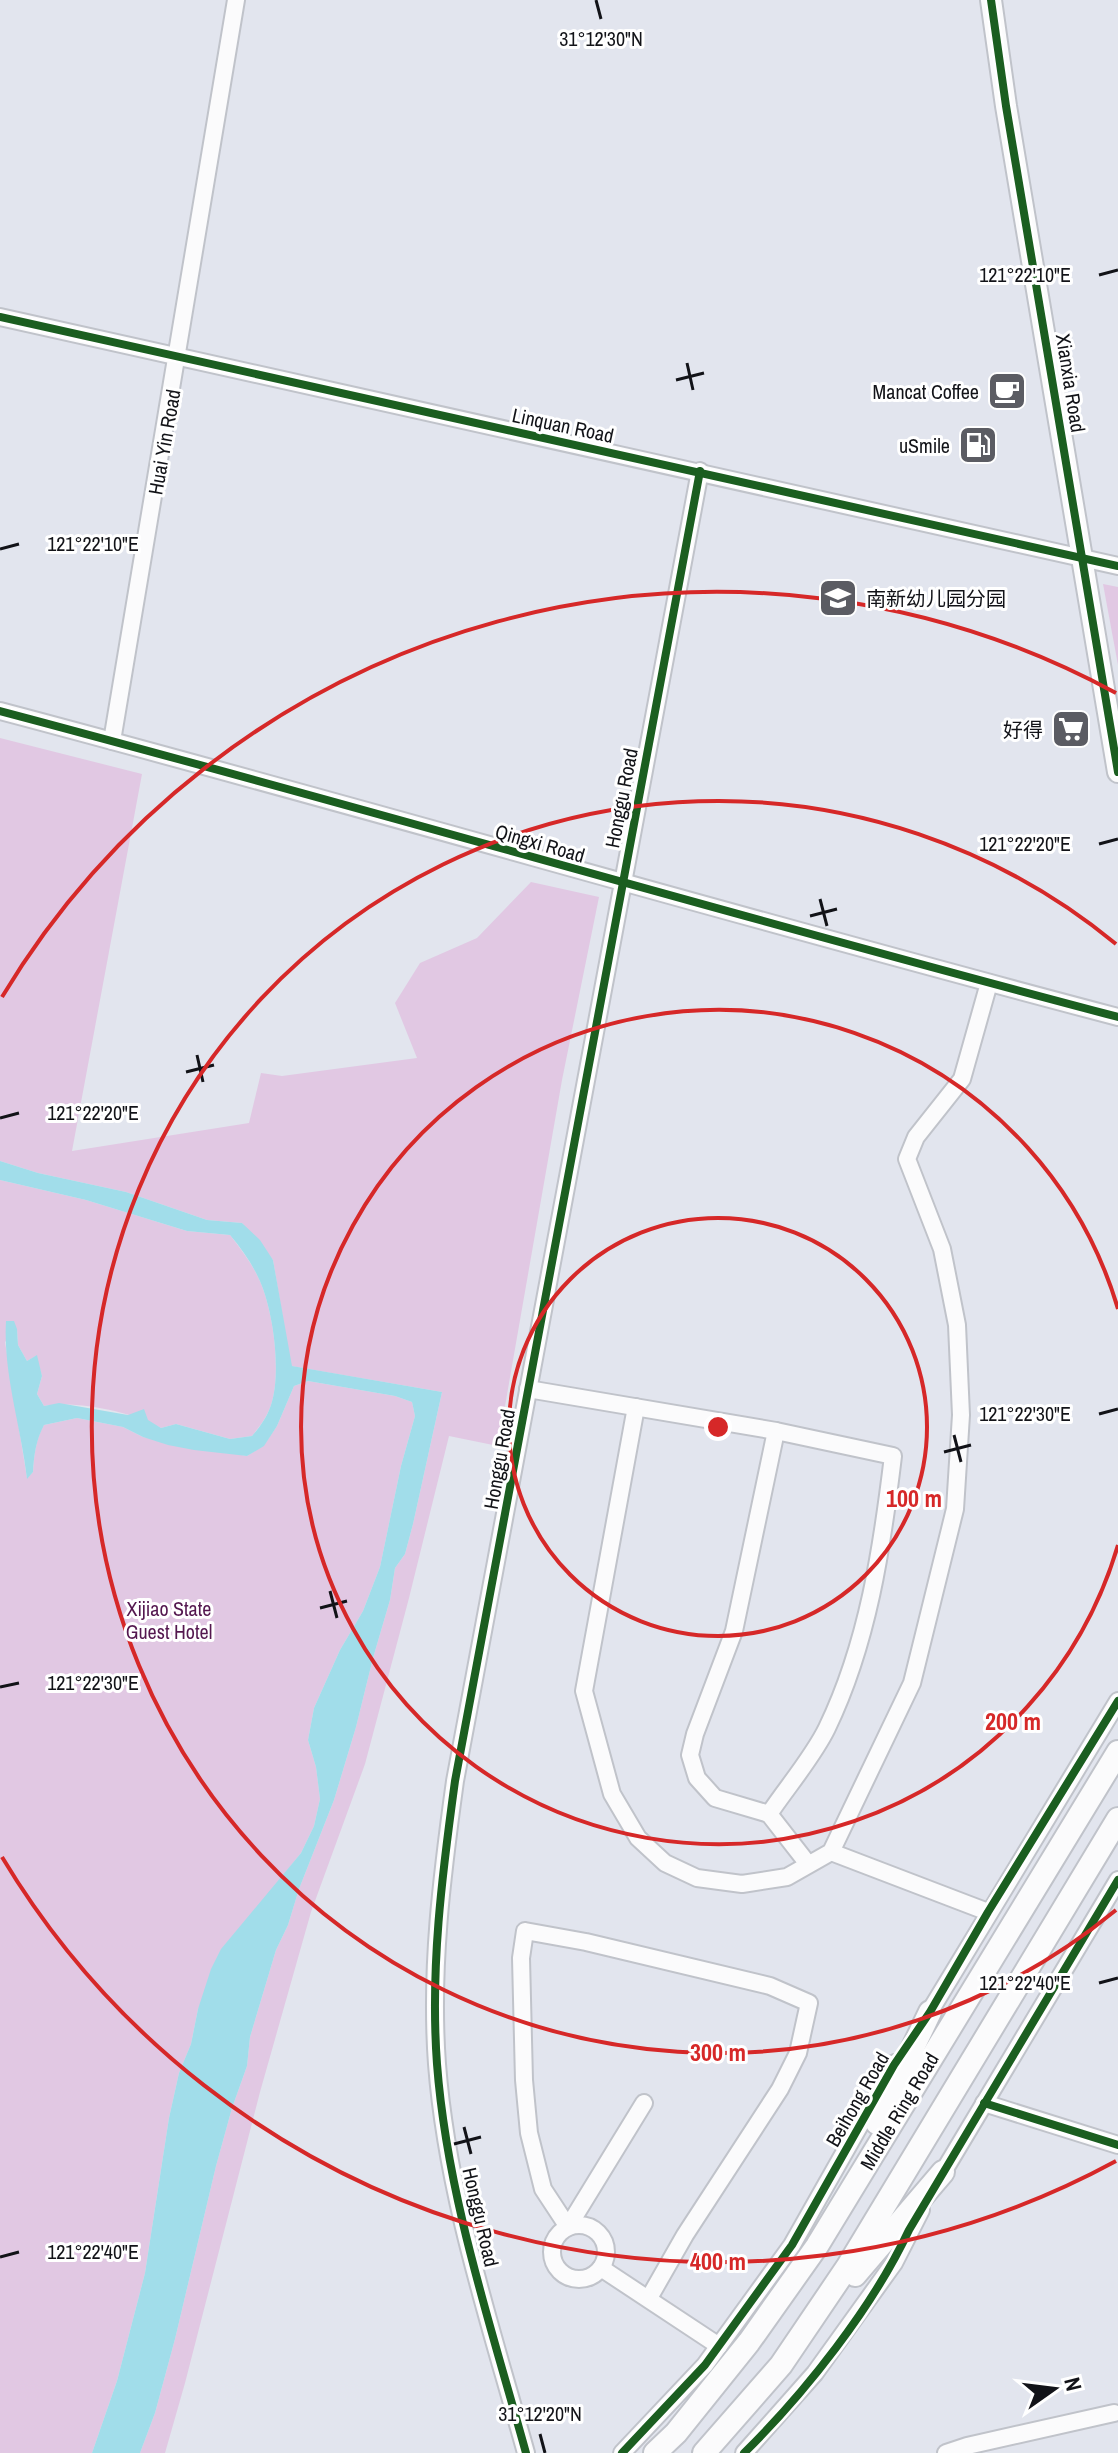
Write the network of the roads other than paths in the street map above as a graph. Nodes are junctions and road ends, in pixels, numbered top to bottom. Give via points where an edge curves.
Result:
1 (236, 0) edge
2 (991, 0) edge
3 (0, 317) edge
4 (178, 357) junction
5 (700, 471) junction
6 (1083, 558) junction
7 (1118, 566) edge
8 (0, 711) edge
9 (112, 741) junction
10 (1118, 772) edge
11 (621, 883) junction
12 (989, 983) junction
13 (1118, 1017) edge
14 (528, 1389) junction
15 (636, 1407) junction
16 (776, 1431) junction
17 (1118, 1701) edge
18 (1118, 1752) edge
19 (769, 1814) junction
20 (1118, 1819) edge
21 (831, 1852) junction
22 (808, 1864) junction
23 (1118, 1880) edge
24 (988, 1912) junction
25 (930, 2012) junction
26 (644, 2103) dead end
27 (984, 2103) junction
28 (1118, 2145) edge
29 (943, 2172) junction
30 (830, 2225) junction
31 (568, 2227) junction
32 (601, 2268) junction
33 (649, 2298) junction
34 (719, 2346) junction
35 (794, 2346) junction
36 (1114, 2413) dead end
37 (526, 2453) edge
38 (622, 2453) edge
39 (655, 2453) edge
40 (704, 2453) edge
41 (744, 2453) edge
42 (946, 2453) edge

1 - 4 street, Huai Yin Road
2 - 6 main road, Xianxia Road
3 - 4 street, Linquan Road
4 - 5 street, Linquan Road
4 - 9 street, Huai Yin Road
5 - 6 street, Linquan Road
5 - 11 street, Honggu Road
6 - 7 street, Linquan Road
6 - 10 main road, Xianxia Road
8 - 9 street, Qingxi Road
9 - 11 street, Qingxi Road
11 - 12 street, Qingxi Road
11 - 14 street, Honggu Road
12 - 13 street, Qingxi Road
12 - 21 street via 962,1079 916,1137 907,1159 942,1249 957,1325 961,1415 955,1509 912,1683
14 - 15 street
14 - 37 street, Honggu Road via 455,1781 438,1916 435,1998 447,2141 465,2229
15 - 16 street
15 - 22 street via 584,1691 612,1794 638,1838 665,1863 697,1878 742,1884 787,1877
16 - 19 street via 734,1631 690,1755 697,1778 715,1798
16 - 19 street via 893,1456 883,1546 852,1669 826,1730
17 - 24 street, Beihong Road
18 - 30 highway, Middle Ring Road
19 - 22 street
20 - 35 highway, Middle Ring Road via 848,2266
21 - 22 street
21 - 24 street
23 - 27 street
24 - 25 street, Beihong Road
25 - 30 highway
25 - 34 street, Beihong Road via 792,2245
26 - 31 street
27 - 28 street
27 - 29 street
29 - 35 highway
29 - 41 street via 894,2263 852,2323 807,2384
30 - 39 highway, Middle Ring Road via 749,2342
31 - 32 street via 585,2226 600,2235 606,2251
31 - 32 street via 555,2239 555,2265 578,2279
31 - 33 street via 543,2189 529,2133 521,1958 525,1931 770,1986 809,2003 798,2053 780,2089
32 - 33 street
33 - 34 street
34 - 38 street, Beihong Road
35 - 40 highway, Middle Ring Road
36 - 42 street

